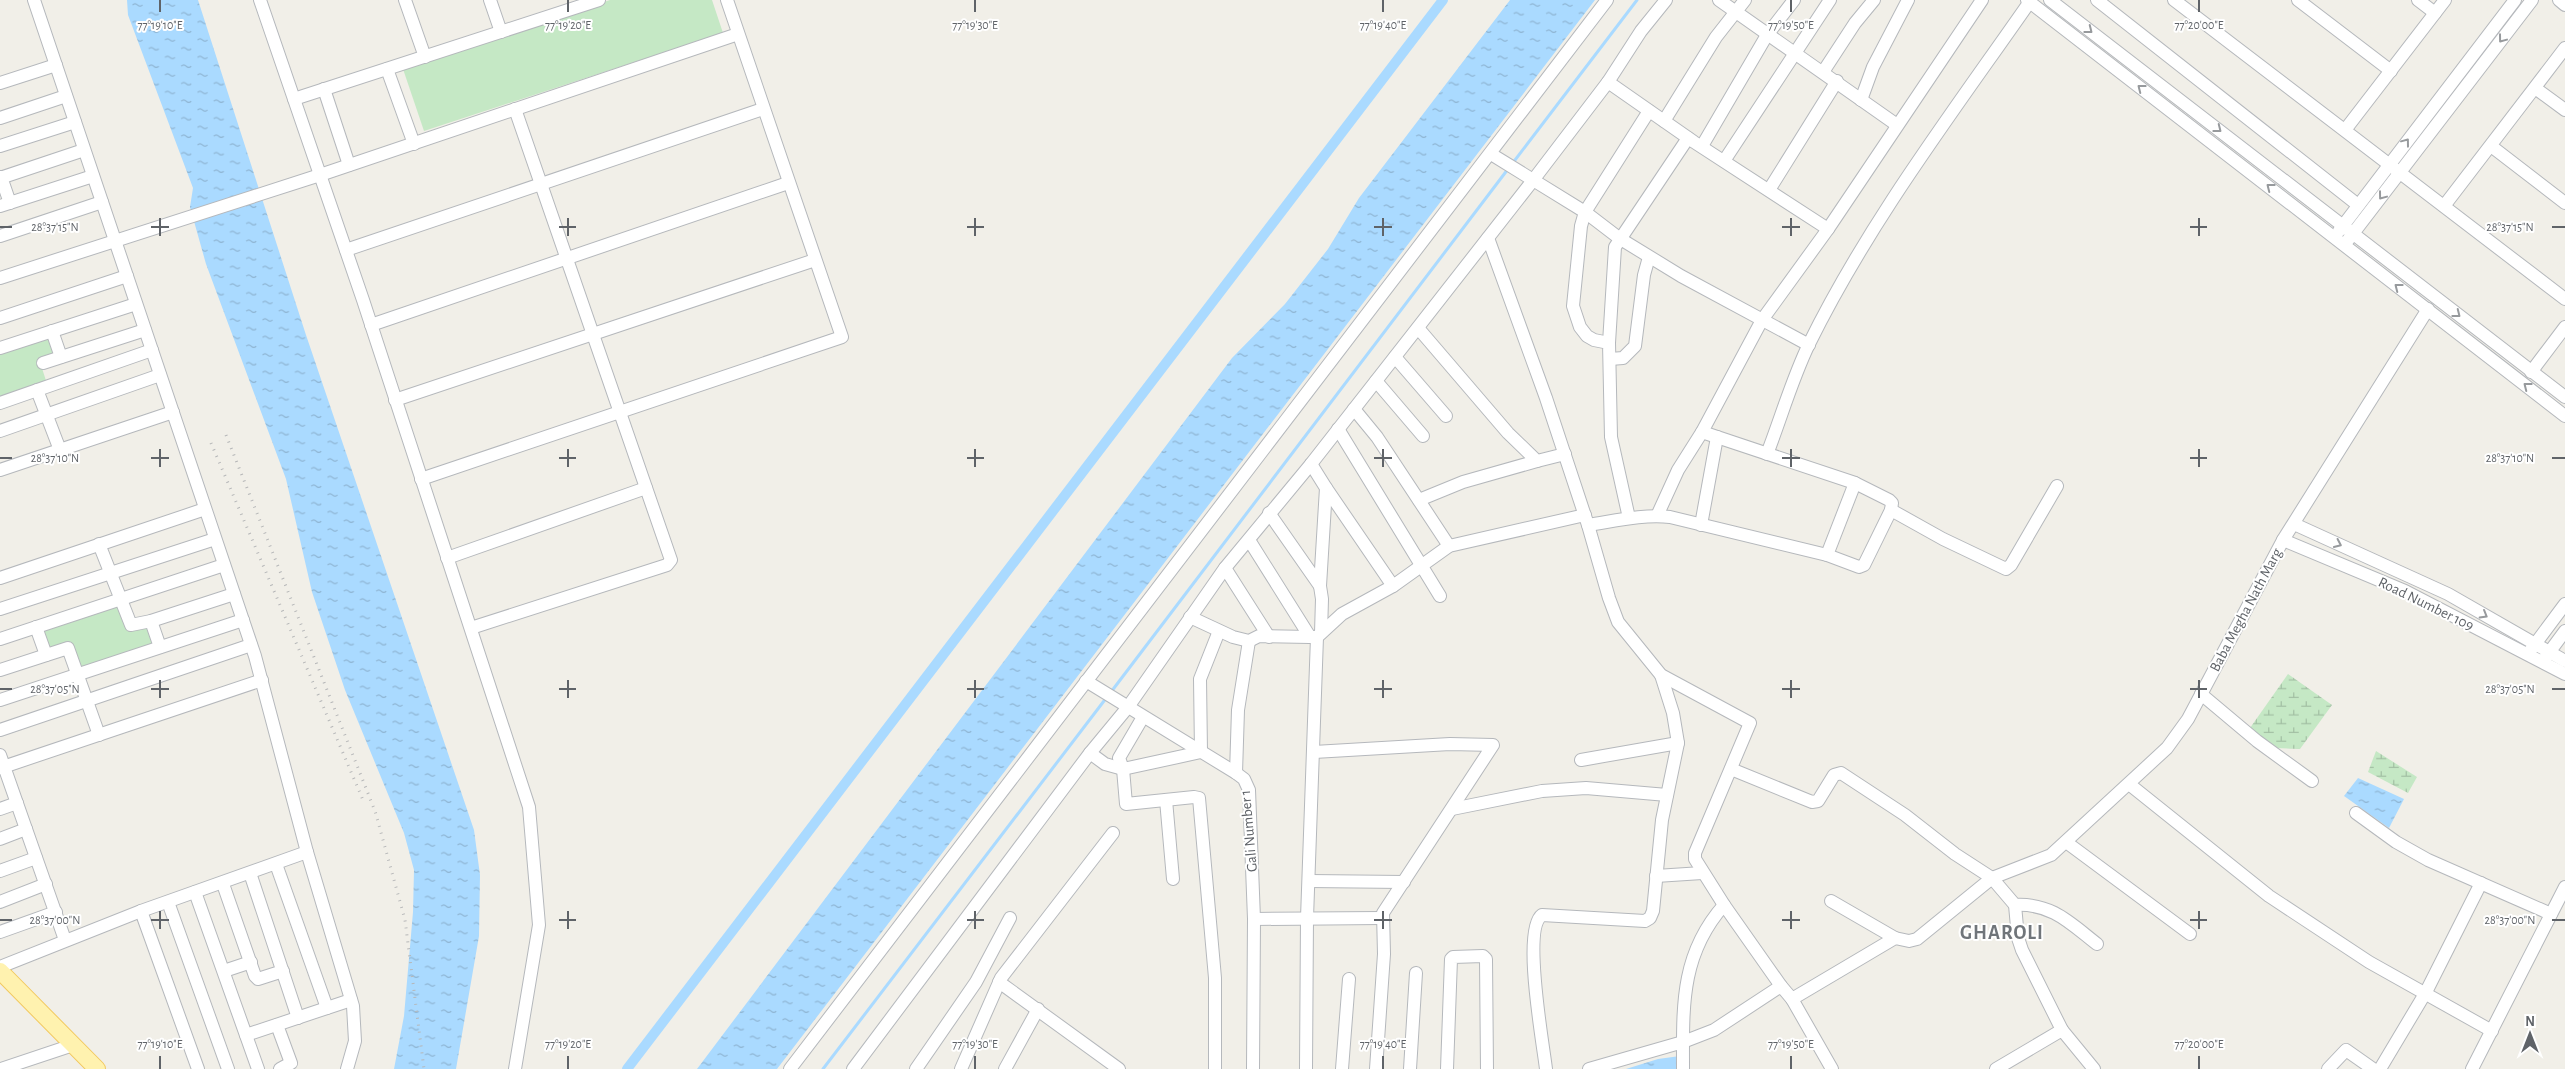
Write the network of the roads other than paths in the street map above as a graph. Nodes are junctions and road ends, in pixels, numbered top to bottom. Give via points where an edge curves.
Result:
1 (34, 0) edge
2 (260, 0) edge
3 (405, 0) edge
4 (490, 0) edge
5 (599, 0) edge
6 (727, 0) edge
7 (1607, 0) edge
8 (1666, 0) edge
9 (1718, 0) edge
10 (1745, 0) edge
11 (1794, 0) edge
12 (1830, 0) edge
13 (1874, 0) edge
14 (1908, 0) edge
15 (1982, 0) edge
16 (2050, 0) edge
17 (2097, 0) edge
18 (2174, 0) edge
19 (2298, 0) edge
20 (2418, 0) edge
21 (2445, 0) edge
22 (2516, 0) edge
23 (2532, 0) edge
24 (2559, 0) edge
25 (2029, 1) edge
26 (2565, 4) edge
27 (1735, 13) junction
28 (2435, 14) junction
29 (501, 32) junction
30 (738, 34) junction
31 (1767, 35) junction
32 (2565, 48) edge
33 (1794, 53) junction
34 (424, 57) junction
35 (56, 65) junction
36 (387, 69) junction
37 (2391, 70) junction
38 (1824, 72) junction
39 (1837, 81) junction
40 (0, 82) edge
41 (1608, 82) junction
42 (2534, 88) junction
43 (324, 90) junction
44 (66, 96) junction
45 (294, 99) junction
46 (1861, 100) junction
47 (763, 109) junction
48 (515, 110) junction
49 (2565, 110) edge
50 (1649, 111) junction
51 (0, 118) edge
52 (1664, 121) junction
53 (75, 122) junction
54 (1897, 125) junction
55 (2345, 130) junction
56 (1688, 138) junction
57 (414, 144) junction
58 (0, 146) edge
59 (1702, 146) junction
60 (2490, 146) junction
61 (84, 150) junction
62 (1495, 156) junction
63 (1724, 161) junction
64 (349, 165) junction
65 (2395, 168) junction
66 (320, 175) junction
67 (93, 176) junction
68 (1, 177) edge
69 (1529, 177) junction
70 (541, 184) junction
71 (788, 184) junction
72 (1769, 190) junction
73 (102, 202) junction
74 (2565, 203) edge
75 (5, 205) edge
76 (2358, 205) junction
77 (2444, 206) junction
78 (1585, 212) junction
79 (2342, 226) junction
80 (1828, 229) junction
81 (2353, 234) junction
82 (0, 236) edge
83 (1488, 238) junction
84 (1619, 238) junction
85 (114, 239) junction
86 (2339, 241) junction
87 (346, 250) junction
88 (1649, 256) junction
89 (567, 259) junction
90 (815, 260) junction
91 (127, 276) junction
92 (0, 278) edge
93 (2565, 299) edge
94 (136, 304) junction
95 (2428, 309) junction
96 (0, 318) edge
97 (1762, 320) junction
98 (371, 325) junction
99 (2565, 326) edge
100 (1418, 328) junction
101 (145, 330) junction
102 (52, 331) junction
103 (593, 334) junction
104 (2485, 336) junction
105 (1609, 343) junction
106 (1808, 345) junction
107 (2476, 347) junction
108 (0, 348) edge
109 (152, 350) junction
110 (61, 357) junction
111 (1395, 357) junction
112 (1610, 359) junction
113 (2531, 372) junction
114 (160, 376) junction
115 (1376, 381) junction
116 (43, 388) junction
117 (2565, 397) edge
118 (396, 400) junction
119 (0, 403) edge
120 (1354, 409) junction
121 (173, 412) junction
122 (620, 412) junction
123 (47, 415) junction
124 (1446, 416) dead end
125 (2565, 416) edge
126 (1338, 429) junction
127 (0, 431) edge
128 (1702, 432) junction
129 (1423, 436) dead end
130 (1717, 437) junction
131 (60, 450) junction
132 (1564, 454) junction
133 (1767, 454) junction
134 (1537, 461) junction
135 (1311, 464) junction
136 (0, 470) edge
137 (422, 479) junction
138 (1856, 483) junction
139 (2058, 486) dead end
140 (646, 488) junction
141 (1326, 488) junction
142 (1419, 500) junction
143 (205, 509) junction
144 (1891, 510) junction
145 (1269, 513) junction
146 (1657, 516) junction
147 (1629, 518) junction
148 (1586, 520) junction
149 (2294, 524) junction
150 (1701, 525) junction
151 (215, 539) junction
152 (1249, 540) junction
153 (2283, 540) junction
154 (99, 544) junction
155 (1449, 546) junction
156 (1827, 555) junction
157 (448, 558) junction
158 (224, 565) junction
159 (1420, 565) junction
160 (1225, 568) junction
161 (112, 573) junction
162 (0, 578) edge
163 (1320, 586) junction
164 (1393, 586) junction
165 (234, 594) junction
166 (1440, 596) dead end
167 (121, 599) junction
168 (2565, 604) edge
169 (0, 610) edge
170 (1190, 617) junction
171 (243, 620) junction
172 (151, 621) junction
173 (36, 627) junction
174 (471, 628) junction
175 (1219, 631) junction
176 (2565, 631) edge
177 (1316, 636) junction
178 (1269, 637) junction
179 (0, 639) edge
180 (1249, 641) junction
181 (2536, 644) junction
182 (251, 645) junction
183 (160, 647) junction
184 (46, 655) junction
185 (2528, 655) junction
186 (2546, 657) junction
187 (2565, 661) edge
188 (0, 670) edge
189 (78, 674) junction
190 (2565, 674) edge
191 (1661, 675) junction
192 (262, 680) junction
193 (1090, 683) junction
194 (2201, 694) junction
195 (0, 700) edge
196 (87, 700) junction
197 (1123, 704) junction
198 (1143, 717) junction
199 (0, 730) edge
200 (99, 735) junction
201 (1678, 743) junction
202 (1201, 752) junction
203 (1314, 752) junction
204 (1090, 753) junction
205 (1581, 760) dead end
206 (1, 764) edge
207 (1123, 769) junction
208 (1731, 769) junction
209 (1236, 773) junction
210 (2312, 781) dead end
211 (2129, 784) junction
212 (1667, 795) junction
213 (1166, 800) junction
214 (17, 802) junction
215 (0, 809) edge
216 (1452, 809) junction
217 (2356, 813) dead end
218 (26, 830) junction
219 (1113, 833) dead end
220 (0, 839) edge
221 (2066, 842) junction
222 (307, 852) junction
223 (36, 858) junction
224 (276, 864) junction
225 (0, 871) edge
226 (250, 873) junction
227 (1702, 873) junction
228 (1656, 876) junction
229 (1992, 878) junction
230 (1173, 879) dead end
231 (1309, 881) junction
232 (1404, 882) junction
233 (2481, 883) junction
234 (46, 884) junction
235 (222, 884) junction
236 (2565, 888) edge
237 (195, 892) junction
238 (0, 902) edge
239 (168, 902) junction
240 (1831, 902) dead end
241 (2015, 905) junction
242 (1724, 906) junction
243 (141, 911) junction
244 (56, 912) junction
245 (2551, 914) junction
246 (1010, 918) dead end
247 (1307, 918) junction
248 (1382, 918) junction
249 (1254, 919) junction
250 (0, 932) edge
251 (2190, 934) dead end
252 (1895, 938) junction
253 (65, 940) junction
254 (2097, 944) dead end
255 (251, 962) junction
256 (0, 969) edge
257 (224, 971) junction
258 (283, 971) junction
259 (1416, 973) dead end
260 (1349, 979) dead end
261 (999, 982) junction
262 (1781, 986) junction
263 (2426, 992) junction
264 (1792, 999) junction
265 (351, 1000) junction
266 (327, 1008) junction
267 (1038, 1009) junction
268 (298, 1018) junction
269 (277, 1025) junction
270 (2062, 1030) junction
271 (2492, 1031) junction
272 (246, 1035) junction
273 (1683, 1042) junction
274 (73, 1045) junction
275 (1, 1069) edge
276 (97, 1069) edge
277 (198, 1069) edge
278 (228, 1069) edge
279 (258, 1069) edge
280 (280, 1069) edge
281 (347, 1069) edge
282 (515, 1069) edge
283 (790, 1069) edge
284 (853, 1069) edge
285 (916, 1069) edge
286 (961, 1069) edge
287 (1005, 1069) edge
288 (1119, 1069) edge
289 (1215, 1069) edge
290 (1253, 1069) edge
291 (1306, 1069) edge
292 (1342, 1069) edge
293 (1376, 1069) edge
294 (1410, 1069) edge
295 (1447, 1069) edge
296 (1487, 1069) edge
297 (1546, 1069) edge
298 (1589, 1069) edge
299 (1683, 1069) edge
300 (1832, 1069) edge
301 (1996, 1069) edge
302 (2094, 1069) edge
303 (2328, 1069) edge
304 (2373, 1069) edge
305 (2380, 1069) edge
306 (2472, 1069) edge

1 - 35 street
2 - 45 street
3 - 34 street
4 - 29 street
5 - 29 street
6 - 30 street
7 - 62 street
8 - 41 street via 1641,31
9 - 27 street
10 - 27 street
11 - 31 street
12 - 33 street
13 - 38 street
14 - 46 street via 1873,67
15 - 54 street
16 -> 79 street
17 - 76 street
18 - 55 street
19 - 37 street
20 - 28 street
21 - 28 street
65 -> 22 street
23 -> 65 street
24 - 26 street
86 -> 25 street
25 - 106 street via 1882,216
27 - 31 street
27 - 52 street via 1716,37
28 - 37 street
29 - 34 street
30 - 47 street
30 - 48 street
31 - 33 street
31 - 59 street
32 - 42 street
33 - 38 street
33 - 63 street
34 - 36 street
35 - 40 street
35 - 44 street
36 - 43 street
36 - 57 street
37 - 55 street
38 - 39 street
39 - 46 street
39 - 72 street
41 - 50 street
41 - 69 street
42 - 49 street
42 - 60 street
43 - 45 street
43 - 64 street
44 - 51 street
44 - 53 street
45 - 66 street
46 - 54 street
47 - 70 street
47 - 71 street
48 - 57 street
48 - 70 street
50 - 52 street
50 - 78 street
52 - 56 street
53 - 58 street
53 - 61 street
54 - 80 street
55 - 65 street
56 - 59 street
56 - 84 street
57 - 64 street
59 - 63 street
60 - 74 street
60 - 77 street
61 - 67 street
61 - 68 street
62 - 69 street
62 - 193 street
63 - 72 street
64 - 66 street
65 - 76 street
65 - 77 street
65 -> 81 street
66 - 85 street
66 - 87 street
67 - 73 street
67 - 75 street
68 - 75 street
69 - 78 street
69 - 83 street
70 - 87 street
70 - 89 street
71 - 89 street
71 - 90 street
72 - 80 street
73 - 82 street
73 - 85 street
76 - 79 street
77 - 93 street
78 - 84 street
78 - 105 street via 1578,242 1573,306 1587,336
79 - 81 street
79 - 86 street
80 - 97 street
81 - 86 street
81 -> 104 street
83 - 100 street
83 - 132 street
84 - 88 street
84 - 105 street via 1613,257
85 - 91 street
85 - 92 street
95 -> 86 street
87 - 98 street
88 - 97 street
88 - 112 street via 1635,346 1623,358
89 - 98 street
89 - 103 street
90 - 103 street
90 - 122 street via 842,337
91 - 94 street
91 - 96 street
94 - 101 street
94 - 102 street
95 - 107 street
95 - 149 street, Baba Megha Nath Marg
97 - 106 street
97 - 128 street
98 - 118 street
99 - 113 street
100 - 111 street
100 - 134 street via 1508,433
101 - 109 street
101 - 110 street
102 - 108 street
102 - 110 street
103 - 118 street
103 - 122 street
104 - 107 street
104 - 113 street
105 - 112 street
106 - 133 street
125 -> 107 street
109 - 114 street
109 - 116 street
110 - 116 street via 43,367
111 - 115 street
111 - 124 street
112 - 147 street via 1611,437
113 - 117 street
114 - 121 street
114 - 123 street
115 - 120 street
115 - 129 street
116 - 119 street
116 - 123 street
118 - 137 street
120 - 126 street
120 - 142 street
121 - 131 street
121 - 143 street
122 - 137 street
122 - 140 street
123 - 127 street
123 - 131 street
126 - 135 street
126 - 159 street
128 - 130 street
128 - 146 street via 1678,470
130 - 133 street
130 - 150 street
131 - 136 street
132 - 134 street
132 - 148 street
133 - 138 street
134 - 142 street via 1463,482
135 - 141 street
135 - 145 street
137 - 157 street
138 - 144 street via 1889,500
138 - 156 street
139 - 144 street via 2006,569
140 - 157 street
140 - 174 street via 670,564
141 - 163 street
141 - 164 street
142 - 155 street
143 - 151 street
143 - 154 street
144 - 156 street via 1862,567
145 - 152 street
145 - 163 street
146 - 147 street
146 - 150 street
147 - 148 street
148 - 155 street
148 - 191 street via 1618,622
149 - 153 street, Baba Megha Nath Marg
149 -> 181 street, Road Number 109 via 2448,594
150 - 156 street
151 - 158 street
151 - 161 street
152 - 160 street
152 - 177 street
153 - 185 street, Road Number 109 via 2404,591
153 - 194 street, Baba Megha Nath Marg
154 - 161 street
154 - 162 street
155 - 159 street
157 - 174 street
158 - 165 street
158 - 167 street
159 - 164 street
159 - 166 street
160 - 170 street
160 - 178 street
161 - 167 street
161 - 169 street
163 - 177 street via 1322,599
164 - 177 street via 1342,614
165 - 171 street
165 - 172 street
167 - 172 street via 131,625
167 - 173 street
168 - 181 street
170 - 175 street
170 - 197 street
171 - 182 street
171 - 183 street
172 - 183 street
173 - 179 street
173 - 184 street
174 - 282 street via 529,807 539,925
175 - 180 street
175 - 202 street via 1200,679
176 - 186 street
177 - 178 street
177 - 203 street
178 - 180 street via 1259,636
180 - 209 street via 1238,710
181 - 185 street
181 - 186 street, Road Number 109
182 - 192 street
182 - 196 street
183 - 189 street
184 - 188 street
184 - 189 street via 68,648
185 - 186 street, Road Number 109
186 - 187 street, Road Number 109
186 - 190 street, Road Number 109
189 - 195 street
189 - 196 street
191 - 201 street
191 - 208 street via 1750,723
192 - 200 street
192 - 222 street
193 - 197 street, Gali Number 1
193 - 283 street
194 - 210 street
194 - 211 street, Baba Megha Nath Marg via 2167,748
196 - 199 street
196 - 200 street
197 - 198 street, Gali Number 1
197 - 204 street
198 - 202 street, Gali Number 1
198 - 207 street via 1119,758
200 - 206 street
201 - 205 street
201 - 212 street
202 - 207 street
202 - 209 street, Gali Number 1
203 - 216 street via 1491,743 1493,747
203 - 231 street
204 - 207 street via 1105,764
204 - 284 street
206 - 214 street
207 - 213 street via 1126,804
208 - 227 street via 1696,853
208 - 229 street via 1812,802 1818,801 1834,775 1841,773
209 - 249 street, Gali Number 1 via 1244,779 1249,790
211 - 221 street, Baba Megha Nath Marg
211 - 263 street via 2269,896 2368,962
212 - 216 street via 1586,788 1497,799
212 - 228 street
213 - 230 street
213 - 289 street via 1199,798 1215,978
214 - 215 street
214 - 218 street
216 - 232 street
217 - 233 street via 2428,860
218 - 220 street
218 - 223 street
219 - 261 street
221 - 229 street, Baba Megha Nath Marg via 2051,855
221 - 251 street
222 - 224 street
222 - 265 street
223 - 225 street
223 - 234 street
224 - 226 street
224 - 266 street
226 - 235 street
226 - 258 street
227 - 228 street
227 - 242 street
228 - 297 street via 1653,911 1645,922 1542,915 1535,923 1533,971
229 - 241 street
229 - 252 street, Baba Megha Nath Marg via 1917,939
231 - 232 street
231 - 247 street
232 - 248 street
233 - 245 street
233 - 263 street
234 - 238 street
234 - 244 street
235 - 237 street
235 - 255 street
236 - 245 street
237 - 239 street
237 - 257 street
239 - 243 street
239 - 278 street
240 - 252 street
241 - 254 street via 2031,904 2046,908
241 - 270 street via 2022,950
242 - 262 street
242 - 273 street via 1701,936 1688,969
243 - 253 street
243 - 277 street
244 - 250 street
244 - 253 street
245 - 271 street
246 - 285 street via 976,982
247 - 248 street
247 - 249 street
247 - 291 street
248 - 293 street via 1385,946
249 - 290 street, Gali Number 1
252 - 264 street
253 - 256 street
255 - 257 street
255 - 258 street via 258,979
256 - 274 main road
257 - 272 street
258 - 268 street
259 - 294 street
260 - 292 street
261 - 267 street
261 - 286 street
262 - 264 street
262 - 273 street via 1714,1030
263 - 271 street
263 - 305 street
264 - 300 street
265 - 266 street
265 - 281 street via 355,1041
266 - 268 street
267 - 287 street
267 - 288 street
268 - 269 street
269 - 272 street
269 - 280 street via 290,1063
270 - 301 street
270 - 302 street
271 - 306 street
272 - 279 street
273 - 298 street
273 - 299 street
274 - 275 street
274 - 276 main road
295 - 296 street via 1451,959 1483,956 1486,959
303 - 304 street via 2346,1050

